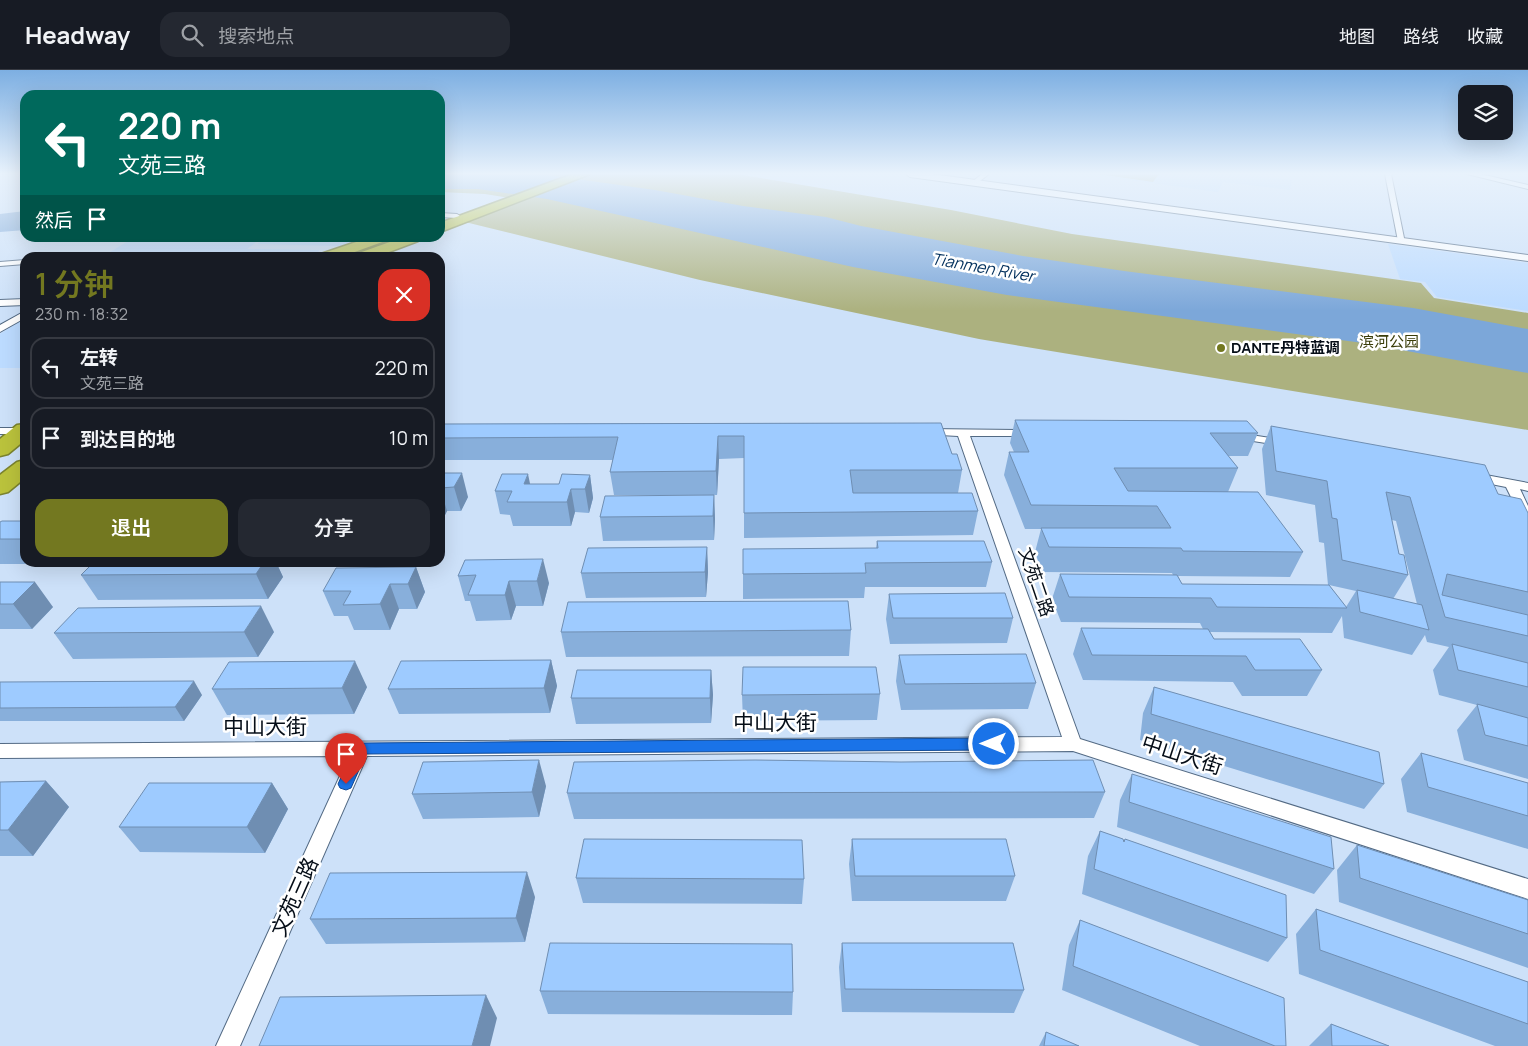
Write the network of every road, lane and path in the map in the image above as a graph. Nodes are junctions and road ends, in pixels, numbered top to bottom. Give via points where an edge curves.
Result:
1 (1251, 220) edge
2 (1397, 220) edge
3 (1401, 240) junction
4 (369, 242) edge
5 (386, 242) edge
6 (402, 242) edge
7 (419, 242) edge
8 (340, 252) edge
9 (357, 252) edge
10 (375, 252) edge
11 (394, 252) edge
12 (1528, 257) edge
13 (20, 262) edge
14 (0, 264) edge
15 (20, 302) edge
16 (0, 303) edge
17 (20, 317) edge
18 (0, 329) edge
19 (20, 422) edge
20 (914, 432) edge
21 (963, 432) junction
22 (1042, 433) edge
23 (11, 434) edge
24 (1227, 435) edge
25 (1294, 445) edge
26 (20, 452) edge
27 (0, 467) edge
28 (20, 471) edge
29 (1462, 475) edge
30 (1511, 484) junction
31 (0, 487) edge
32 (1528, 487) edge
33 (1528, 520) edge
34 (1073, 744) junction
35 (362, 749) junction
36 (0, 751) edge
37 (1528, 889) edge
38 (228, 1046) edge

1 - 3 main road
2 - 3 street
3 - 12 main road
4 - 8 highway
5 - 9 highway
6 - 10 highway
7 - 11 highway
13 - 14 street
15 - 16 street
17 - 18 street
19 - 23 highway
20 - 21 street
21 - 22 street
21 - 34 street, 文苑二路
24 - 25 street
26 - 27 highway
28 - 31 highway
29 - 30 street
30 - 32 street
30 - 33 street
34 - 35 street, 中山大街
34 - 37 street, 中山大街
35 - 36 street, 中山大街
35 - 38 street, 文苑三路

